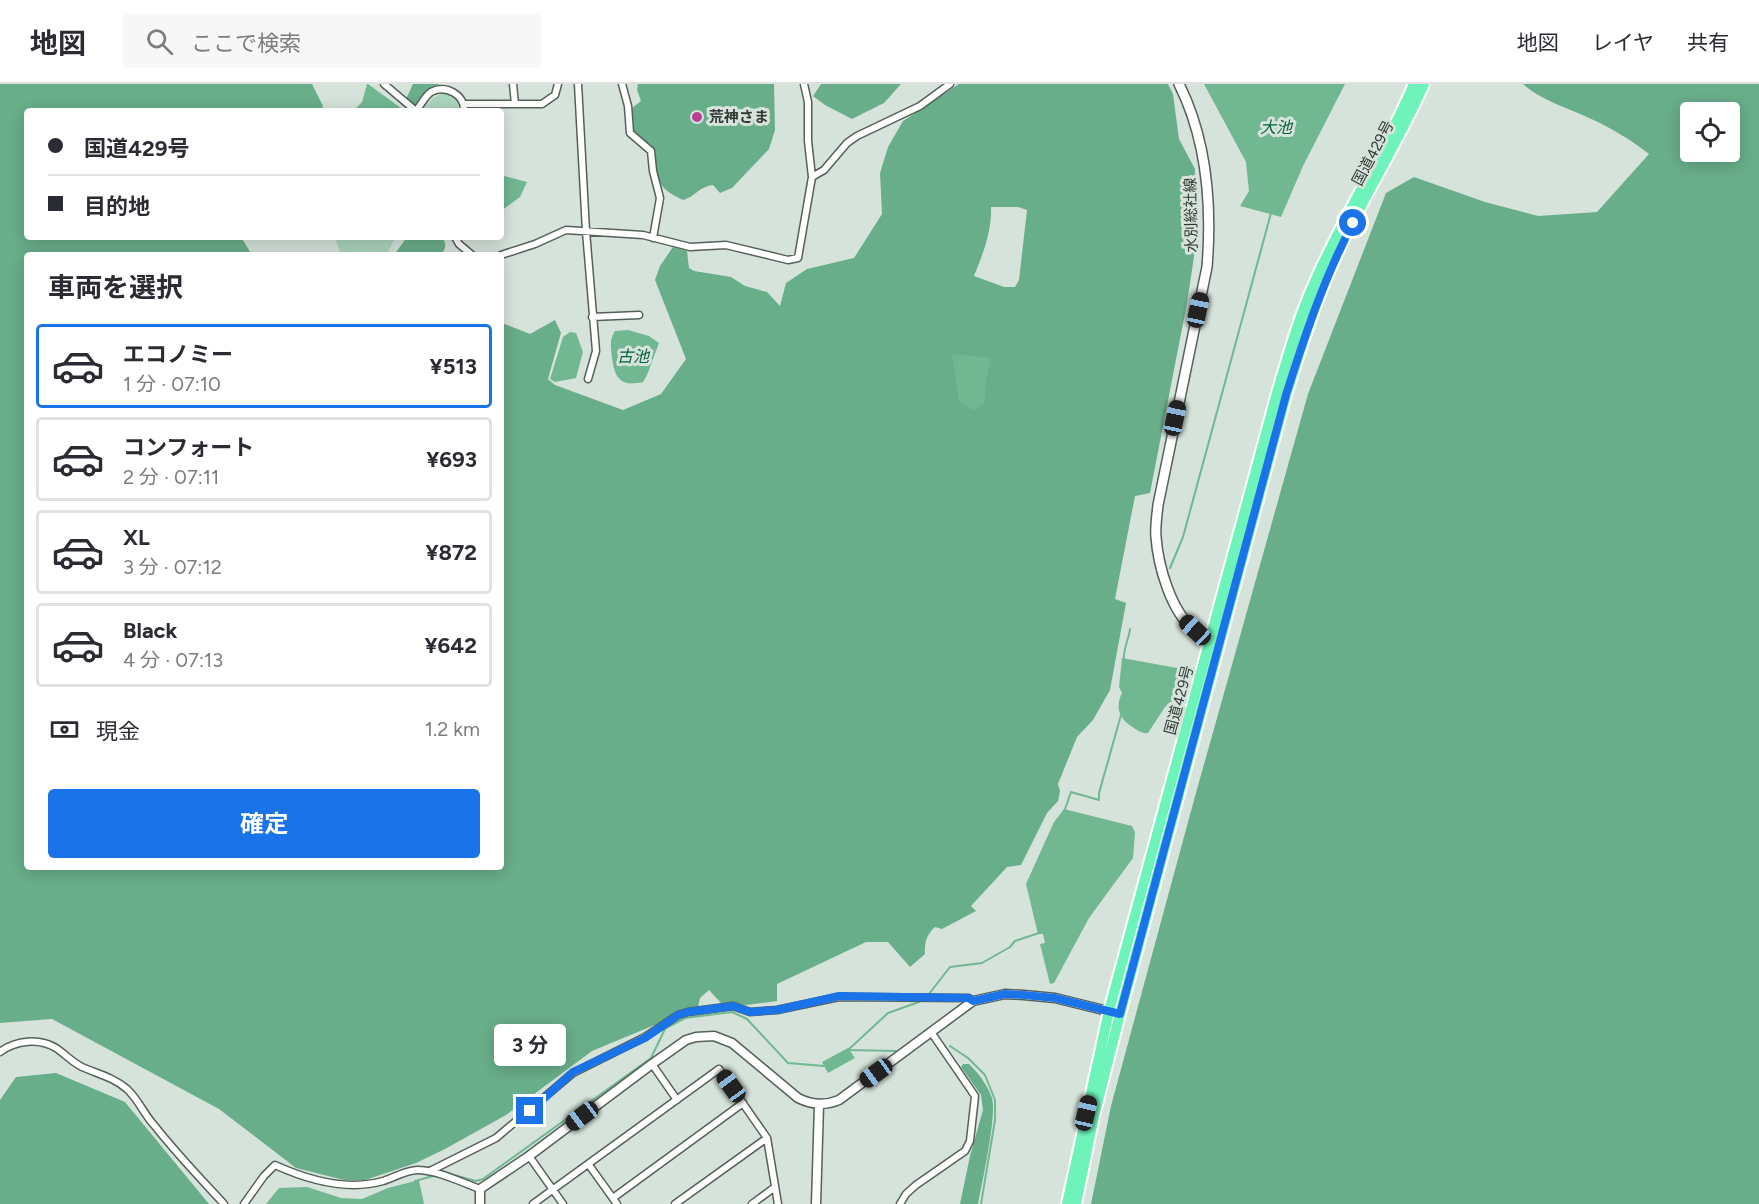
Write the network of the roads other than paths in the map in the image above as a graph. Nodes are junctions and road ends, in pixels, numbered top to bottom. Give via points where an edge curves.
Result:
1 (384, 84) edge
2 (513, 84) edge
3 (558, 84) edge
4 (578, 84) edge
5 (622, 84) edge
6 (804, 84) edge
7 (950, 84) edge
8 (1179, 84) edge
9 (1414, 84) edge
10 (1424, 84) edge
11 (515, 104) junction
12 (412, 108) edge
13 (418, 108) edge
14 (464, 108) edge
15 (812, 177) junction
16 (586, 231) junction
17 (653, 238) junction
18 (456, 240) edge
19 (468, 252) edge
20 (504, 254) edge
21 (639, 315) dead end
22 (592, 317) junction
23 (588, 379) dead end
24 (1217, 638) junction
25 (973, 1001) junction
26 (1114, 1013) junction
27 (931, 1032) junction
28 (0, 1052) edge
29 (652, 1064) junction
30 (677, 1100) junction
31 (743, 1104) junction
32 (819, 1105) junction
33 (767, 1138) junction
34 (529, 1156) junction
35 (589, 1165) junction
36 (430, 1171) junction
37 (775, 1187) junction
38 (480, 1189) junction
39 (552, 1189) junction
40 (615, 1201) edge
41 (224, 1204) edge
42 (244, 1204) edge
43 (480, 1204) edge
44 (533, 1204) edge
45 (563, 1204) edge
46 (675, 1204) edge
47 (752, 1204) edge
48 (778, 1204) edge
49 (816, 1204) edge
50 (900, 1204) edge
51 (1067, 1204) edge
52 (1076, 1204) edge

1 - 12 street
2 - 11 street
3 - 11 street via 555,95 542,104
4 - 16 street
5 - 17 street via 630,133 651,152 660,198
6 - 15 street
7 - 15 street via 920,106 857,136
8 - 24 main road, 水別総社線 via 1205,168 1209,240 1207,267 1158,504 1156,535 1167,588 1183,619 1195,630
9 - 24 highway, 国道429号 via 1313,285 1297,328 1277,393
10 - 24 highway, 国道429号 via 1336,255 1306,331
11 - 14 street
13 - 14 street via 431,92 441,88 457,92
15 - 17 street via 800,253 794,260 726,245 690,247
16 - 17 street
16 - 20 street via 566,230
16 - 22 street
18 - 19 street
21 - 22 street
22 - 23 street via 596,351
24 - 26 highway, 国道429号
25 - 26 street via 1005,994 1024,995 1055,998
25 - 27 street
25 - 36 street via 839,996 777,1010 750,1012 733,1006 678,1015 645,1038 573,1072 496,1138
26 - 51 highway, 国道429号
26 - 52 highway, 国道429号
27 - 32 street via 839,1100
27 - 50 street via 975,1096 970,1141 965,1151 911,1189
28 - 41 street via 9,1045 40,1042 82,1067 115,1080 138,1101 178,1155
29 - 30 street
29 - 32 street via 686,1040 706,1035 723,1038 798,1098
29 - 34 street
30 - 31 street via 719,1069
30 - 35 street
31 - 33 street
31 - 40 street
32 - 49 street
33 - 37 street
33 - 46 street
34 - 38 street
34 - 39 street
35 - 39 street
35 - 40 street
36 - 38 street
36 - 42 street via 415,1169 361,1186 342,1185 275,1165
37 - 47 street
37 - 48 street
38 - 43 street
39 - 44 street
39 - 45 street

